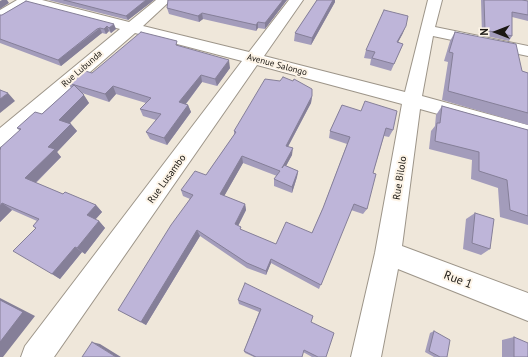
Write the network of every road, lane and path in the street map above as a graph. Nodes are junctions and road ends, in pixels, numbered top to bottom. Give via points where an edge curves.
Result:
1 (26, 0) edge
2 (164, 0) edge
3 (296, 0) edge
4 (434, 0) edge
5 (0, 16) edge
6 (131, 27) junction
7 (426, 30) junction
8 (528, 51) edge
9 (254, 59) junction
10 (412, 100) junction
11 (528, 132) edge
12 (0, 139) edge
13 (388, 253) junction
14 (528, 307) edge
15 (36, 357) edge
16 (366, 357) edge

1 - 5 street
1 - 6 street, Avenue Salongo
2 - 6 street, Rue Lubunda
3 - 9 street, Rue Lusambo
4 - 7 street, Rue Bilolo
6 - 9 street, Avenue Salongo
6 - 12 street, Rue Lubunda
7 - 8 street
7 - 10 street, Rue Bilolo
9 - 10 street, Avenue Salongo
9 - 15 street, Rue Lusambo
10 - 11 street, Avenue Salongo
10 - 13 street, Rue Bilolo
13 - 14 street, Rue 1
13 - 16 street, Rue Bilolo

